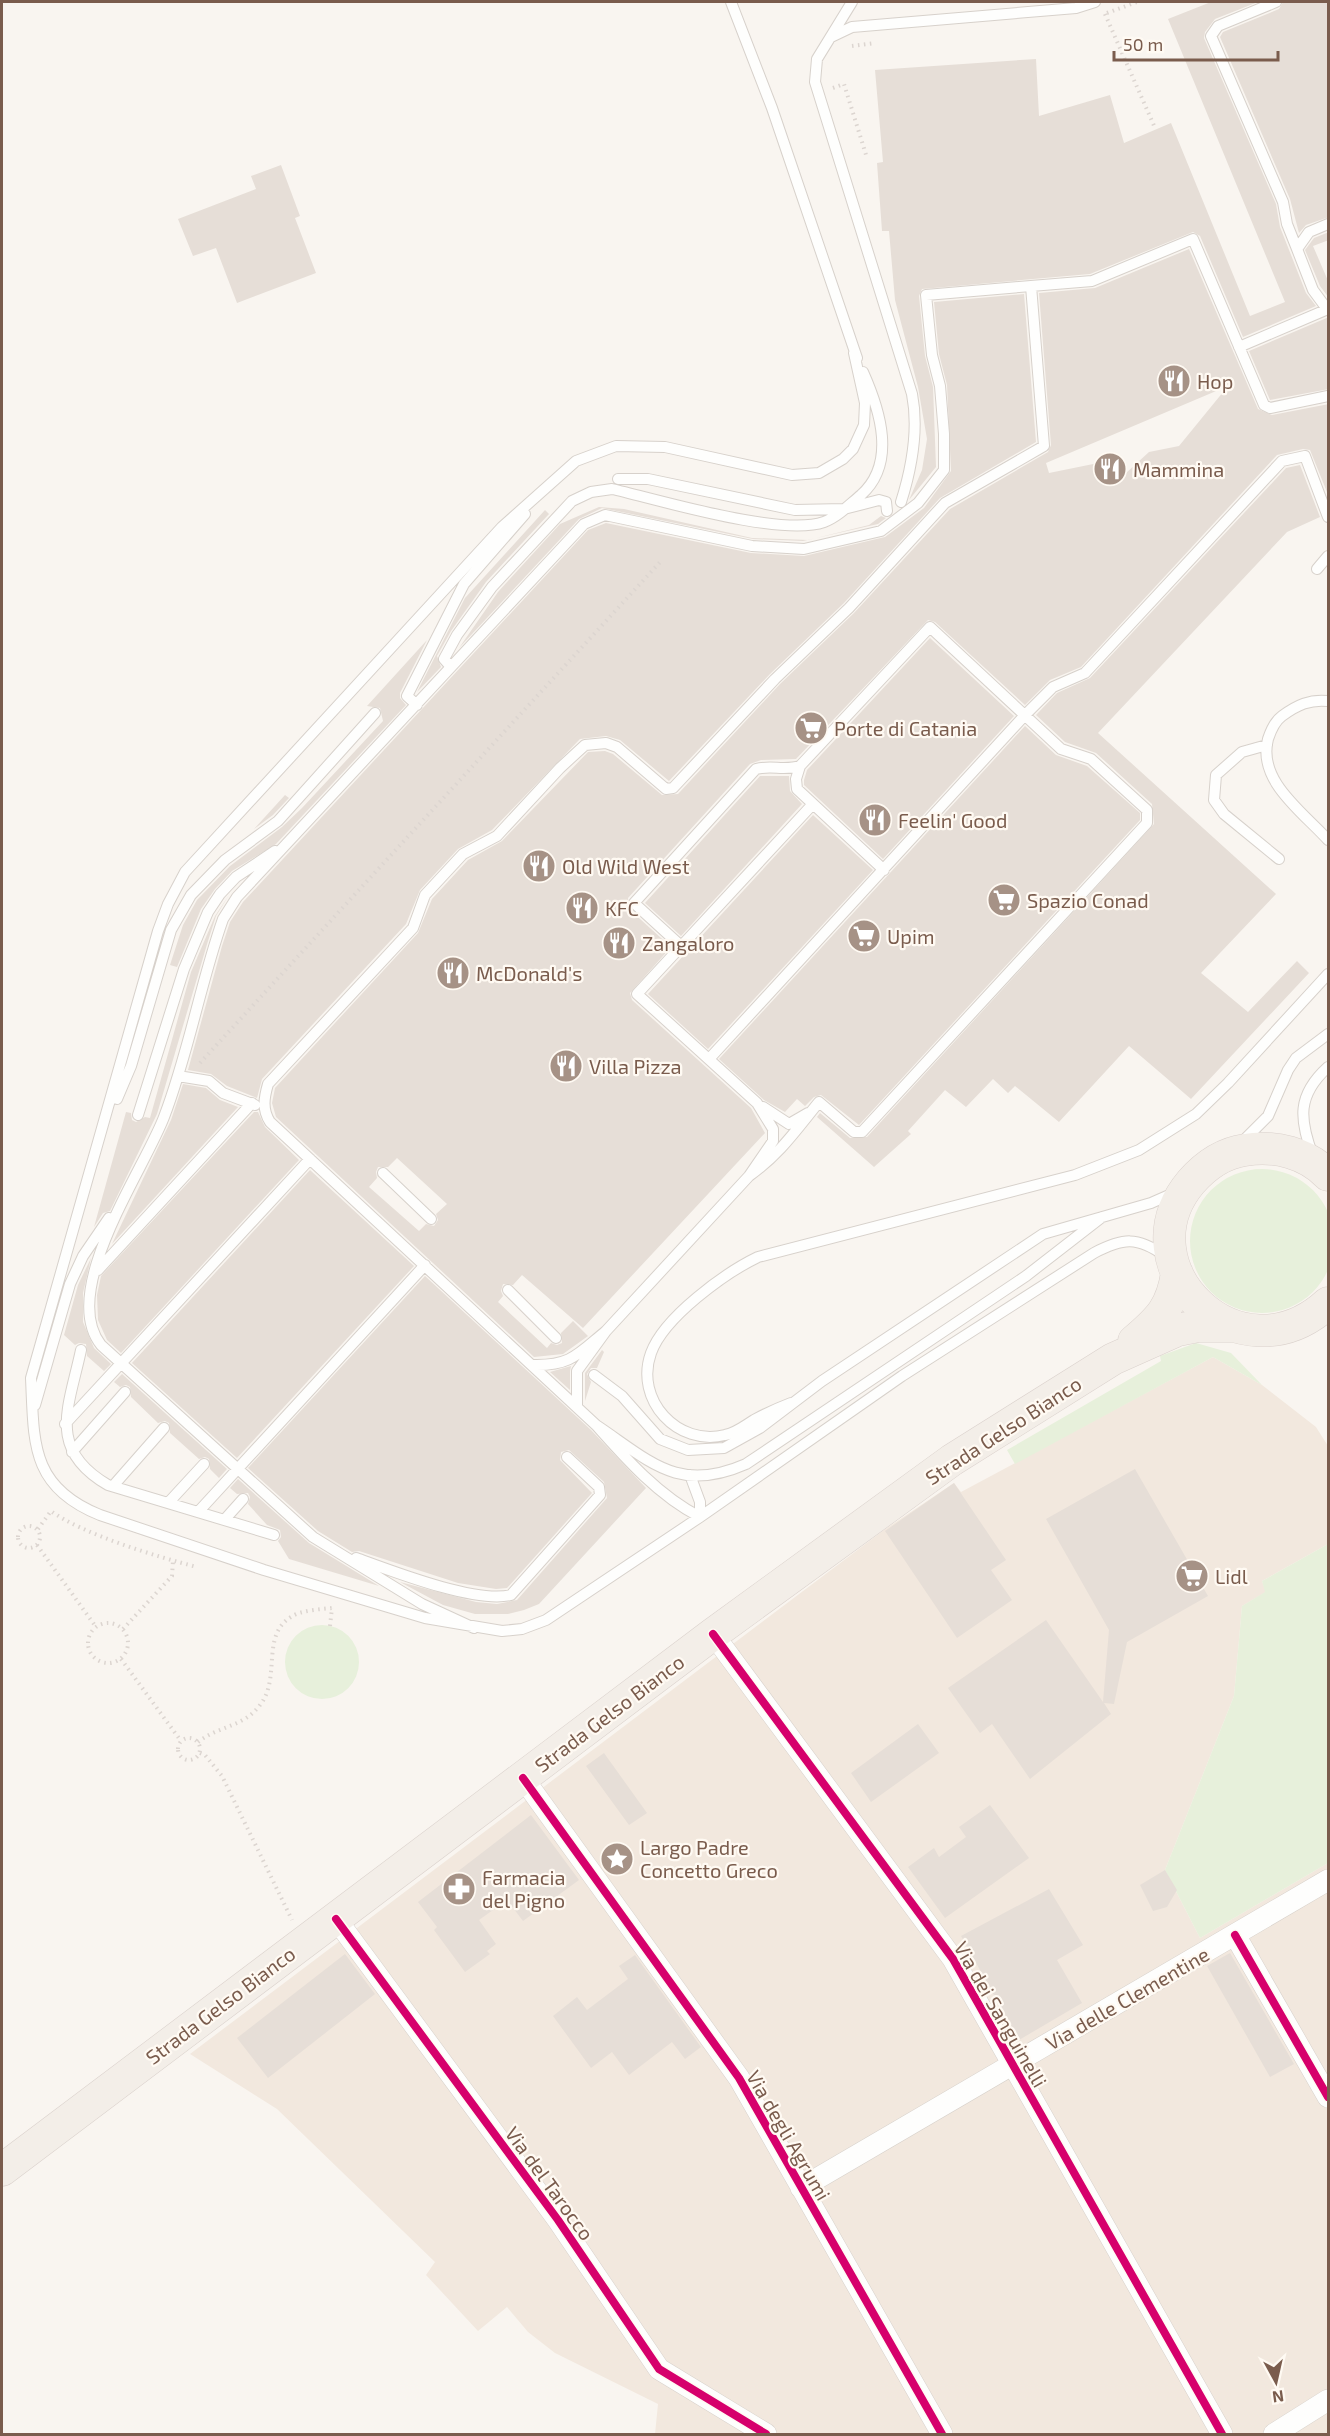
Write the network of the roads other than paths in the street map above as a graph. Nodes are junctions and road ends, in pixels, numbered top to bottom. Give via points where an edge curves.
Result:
1 (731, 2) edge
2 (852, 2) edge
3 (1095, 2) edge
4 (1276, 2) edge
5 (826, 41) junction
6 (1329, 224) edge
7 (1297, 249) junction
8 (1031, 286) junction
9 (1328, 309) edge
10 (1239, 347) junction
11 (854, 353) junction
12 (1329, 396) edge
13 (618, 479) dead end
14 (538, 497) junction
15 (901, 502) dead end
16 (844, 509) junction
17 (887, 511) dead end
18 (1328, 516) edge
19 (1329, 556) edge
20 (1317, 569) dead end
21 (451, 667) junction
22 (1329, 701) edge
23 (417, 705) junction
24 (375, 713) dead end
25 (1025, 715) junction
26 (1267, 746) junction
27 (800, 766) junction
28 (812, 804) junction
29 (1329, 840) edge
30 (288, 843) junction
31 (1279, 859) dead end
32 (884, 870) junction
33 (681, 946) junction
34 (1329, 974) edge
35 (1329, 1034) edge
36 (709, 1059) junction
37 (1329, 1067) edge
38 (178, 1076) junction
39 (252, 1102) junction
40 (757, 1103) junction
41 (811, 1112) junction
42 (265, 1113) junction
43 (138, 1115) dead end
44 (99, 1143) junction
45 (1225, 1156) junction
46 (310, 1159) junction
47 (1324, 1171) edge
48 (383, 1173) dead end
49 (749, 1176) junction
50 (1187, 1187) junction
51 (118, 1205) junction
52 (1102, 1217) junction
53 (431, 1219) dead end
54 (425, 1265) junction
55 (1175, 1267) junction
56 (94, 1275) junction
57 (508, 1290) dead end
58 (1329, 1304) edge
59 (1232, 1326) junction
60 (606, 1331) junction
61 (556, 1338) dead end
62 (81, 1350) dead end
63 (1113, 1359) junction
64 (533, 1365) junction
65 (594, 1375) dead end
66 (125, 1392) dead end
67 (790, 1403) junction
68 (577, 1405) junction
69 (33, 1412) junction
70 (65, 1424) junction
71 (596, 1425) junction
72 (164, 1428) dead end
73 (72, 1452) junction
74 (567, 1457) dead end
75 (204, 1464) dead end
76 (690, 1475) junction
77 (113, 1486) junction
78 (243, 1500) dead end
79 (169, 1502) junction
80 (199, 1511) junction
81 (700, 1517) junction
82 (226, 1518) junction
83 (274, 1535) dead end
84 (339, 1551) junction
85 (474, 1628) junction
86 (713, 1634) junction
87 (523, 1778) junction
88 (1329, 1880) edge
89 (336, 1919) junction
90 (1235, 1935) junction
91 (1012, 2065) junction
92 (1329, 2097) edge
93 (2, 2170) edge
94 (801, 2188) junction
95 (1329, 2400) edge
96 (766, 2434) edge
97 (942, 2434) edge
98 (1222, 2434) edge
99 (1274, 2434) edge

1 - 11 lane via 772,108
2 - 5 lane
3 - 5 lane via 1076,8 852,27
4 - 7 lane via 1218,26 1211,36 1283,202
5 - 15 lane via 815,70 818,96 916,413 909,476
6 - 7 lane via 1309,232
7 - 9 lane via 1312,290
8 - 10 lane via 1092,282 1193,239
8 - 21 lane via 926,295 932,356 940,386 944,470 918,503 881,531 804,549 752,546 623,517 599,517 584,524 557,550
8 - 42 lane via 1044,446 945,503 673,788 658,784 617,747 606,743 585,745 497,836 463,854 425,895 413,928 268,1084
9 - 10 lane
10 - 12 lane via 1264,405 1270,408
11 - 14 lane via 865,403 864,425 853,449 831,467 792,475 665,447 616,446 576,461
11 - 16 lane via 875,399 883,450 878,476
13 - 16 lane via 648,479 795,510
14 - 23 lane via 455,599 407,696
14 - 44 lane via 502,527 185,872 158,931
16 - 17 lane via 879,500 886,502
16 - 21 lane via 824,522 758,523 612,489 591,492 572,501 492,587 444,659
18 - 25 lane via 1305,456 1282,460 1085,673 1053,687
19 - 20 lane
21 - 23 lane
22 - 26 lane via 1296,705 1277,720
23 - 30 lane
24 - 44 lane via 278,821 225,860 179,912 164,948 131,1066
25 - 27 lane via 930,627
25 - 32 lane
25 - 41 lane via 1061,749 1091,759 1147,810 1147,823 862,1132 854,1132 819,1102
26 - 29 lane via 1266,761 1280,788
26 - 31 lane via 1242,752 1216,775 1214,800 1224,814
27 - 28 lane via 797,789
27 - 33 lane via 756,769 634,903
28 - 32 lane
28 - 33 lane
30 - 38 lane via 237,897 223,919
30 - 43 lane via 236,877 208,912 184,969
32 - 36 lane
33 - 36 lane via 637,994
34 - 67 lane via 1196,1114 1139,1150 1075,1175 758,1257 716,1280 670,1326 651,1353 648,1382 654,1403 669,1423 684,1432 698,1437 725,1435
35 - 45 lane via 1296,1059 1268,1116
36 - 40 lane
37 - 47 lane via 1314,1081 1301,1121
38 - 39 lane via 209,1081 223,1093
38 - 51 lane via 164,1119
39 - 42 lane
39 - 56 lane
40 - 41 lane via 789,1124
40 - 49 lane via 774,1136
41 - 49 lane via 768,1163
42 - 46 lane
44 - 69 lane via 31,1378
45 - 47 main road via 1240,1150 1272,1148 1302,1156
45 - 50 main road via 1198,1174
46 - 54 lane
46 - 70 lane
48 - 53 lane
49 - 60 lane
50 - 52 lane
50 - 55 main road, Strada Gelso Bianco via 1172,1223
51 - 56 lane
51 - 69 lane via 83,1256 70,1284
52 - 67 lane via 1043,1234
52 - 76 lane via 1026,1276 746,1464 714,1475
54 - 64 lane
54 - 80 lane
55 - 59 main road via 1199,1305
55 - 63 main road, Strada Gelso Bianco via 1174,1292 1159,1320
55 - 81 lane via 1154,1248 1132,1240 1118,1240 902,1376
56 - 84 lane via 89,1323 101,1344 313,1537
57 - 61 lane
58 - 59 main road via 1308,1319 1282,1329 1257,1331
59 - 63 main road, Strada Gelso Bianco via 1178,1330
60 - 64 lane via 571,1360 560,1365
60 - 68 lane via 577,1371
62 - 70 lane
63 - 86 main road, Strada Gelso Bianco via 952,1460
64 - 68 lane
65 - 67 lane via 622,1396 660,1439 688,1450 724,1448 740,1441
66 - 73 lane
68 - 71 lane
69 - 85 lane via 33,1439 45,1472 84,1509 264,1570 425,1618
70 - 73 lane
71 - 76 lane via 662,1470
71 - 81 lane via 674,1503
72 - 77 lane
73 - 77 lane via 91,1475
74 - 84 lane via 599,1487 600,1495 511,1594 500,1598 447,1587
75 - 79 lane
76 - 81 lane via 700,1502
77 - 79 lane
78 - 82 lane
79 - 80 lane
80 - 82 lane
81 - 85 lane via 546,1620 522,1629
82 - 83 lane
84 - 85 lane via 422,1605
86 - 87 main road, Strada Gelso Bianco
86 - 91 street, Via dei Sanguinelli via 953,1959
87 - 89 main road, Strada Gelso Bianco
87 - 94 street, Via degli Agrumi via 739,2079
88 - 90 street, Via delle Clementine
89 - 93 main road, Strada Gelso Bianco
89 - 96 street, Via del Tarocco via 558,2220 659,2369
90 - 91 street, Via delle Clementine
90 - 92 street
91 - 94 street, Via delle Clementine
91 - 98 street, Via dei Sanguinelli
94 - 97 street, Via degli Agrumi
95 - 99 street

